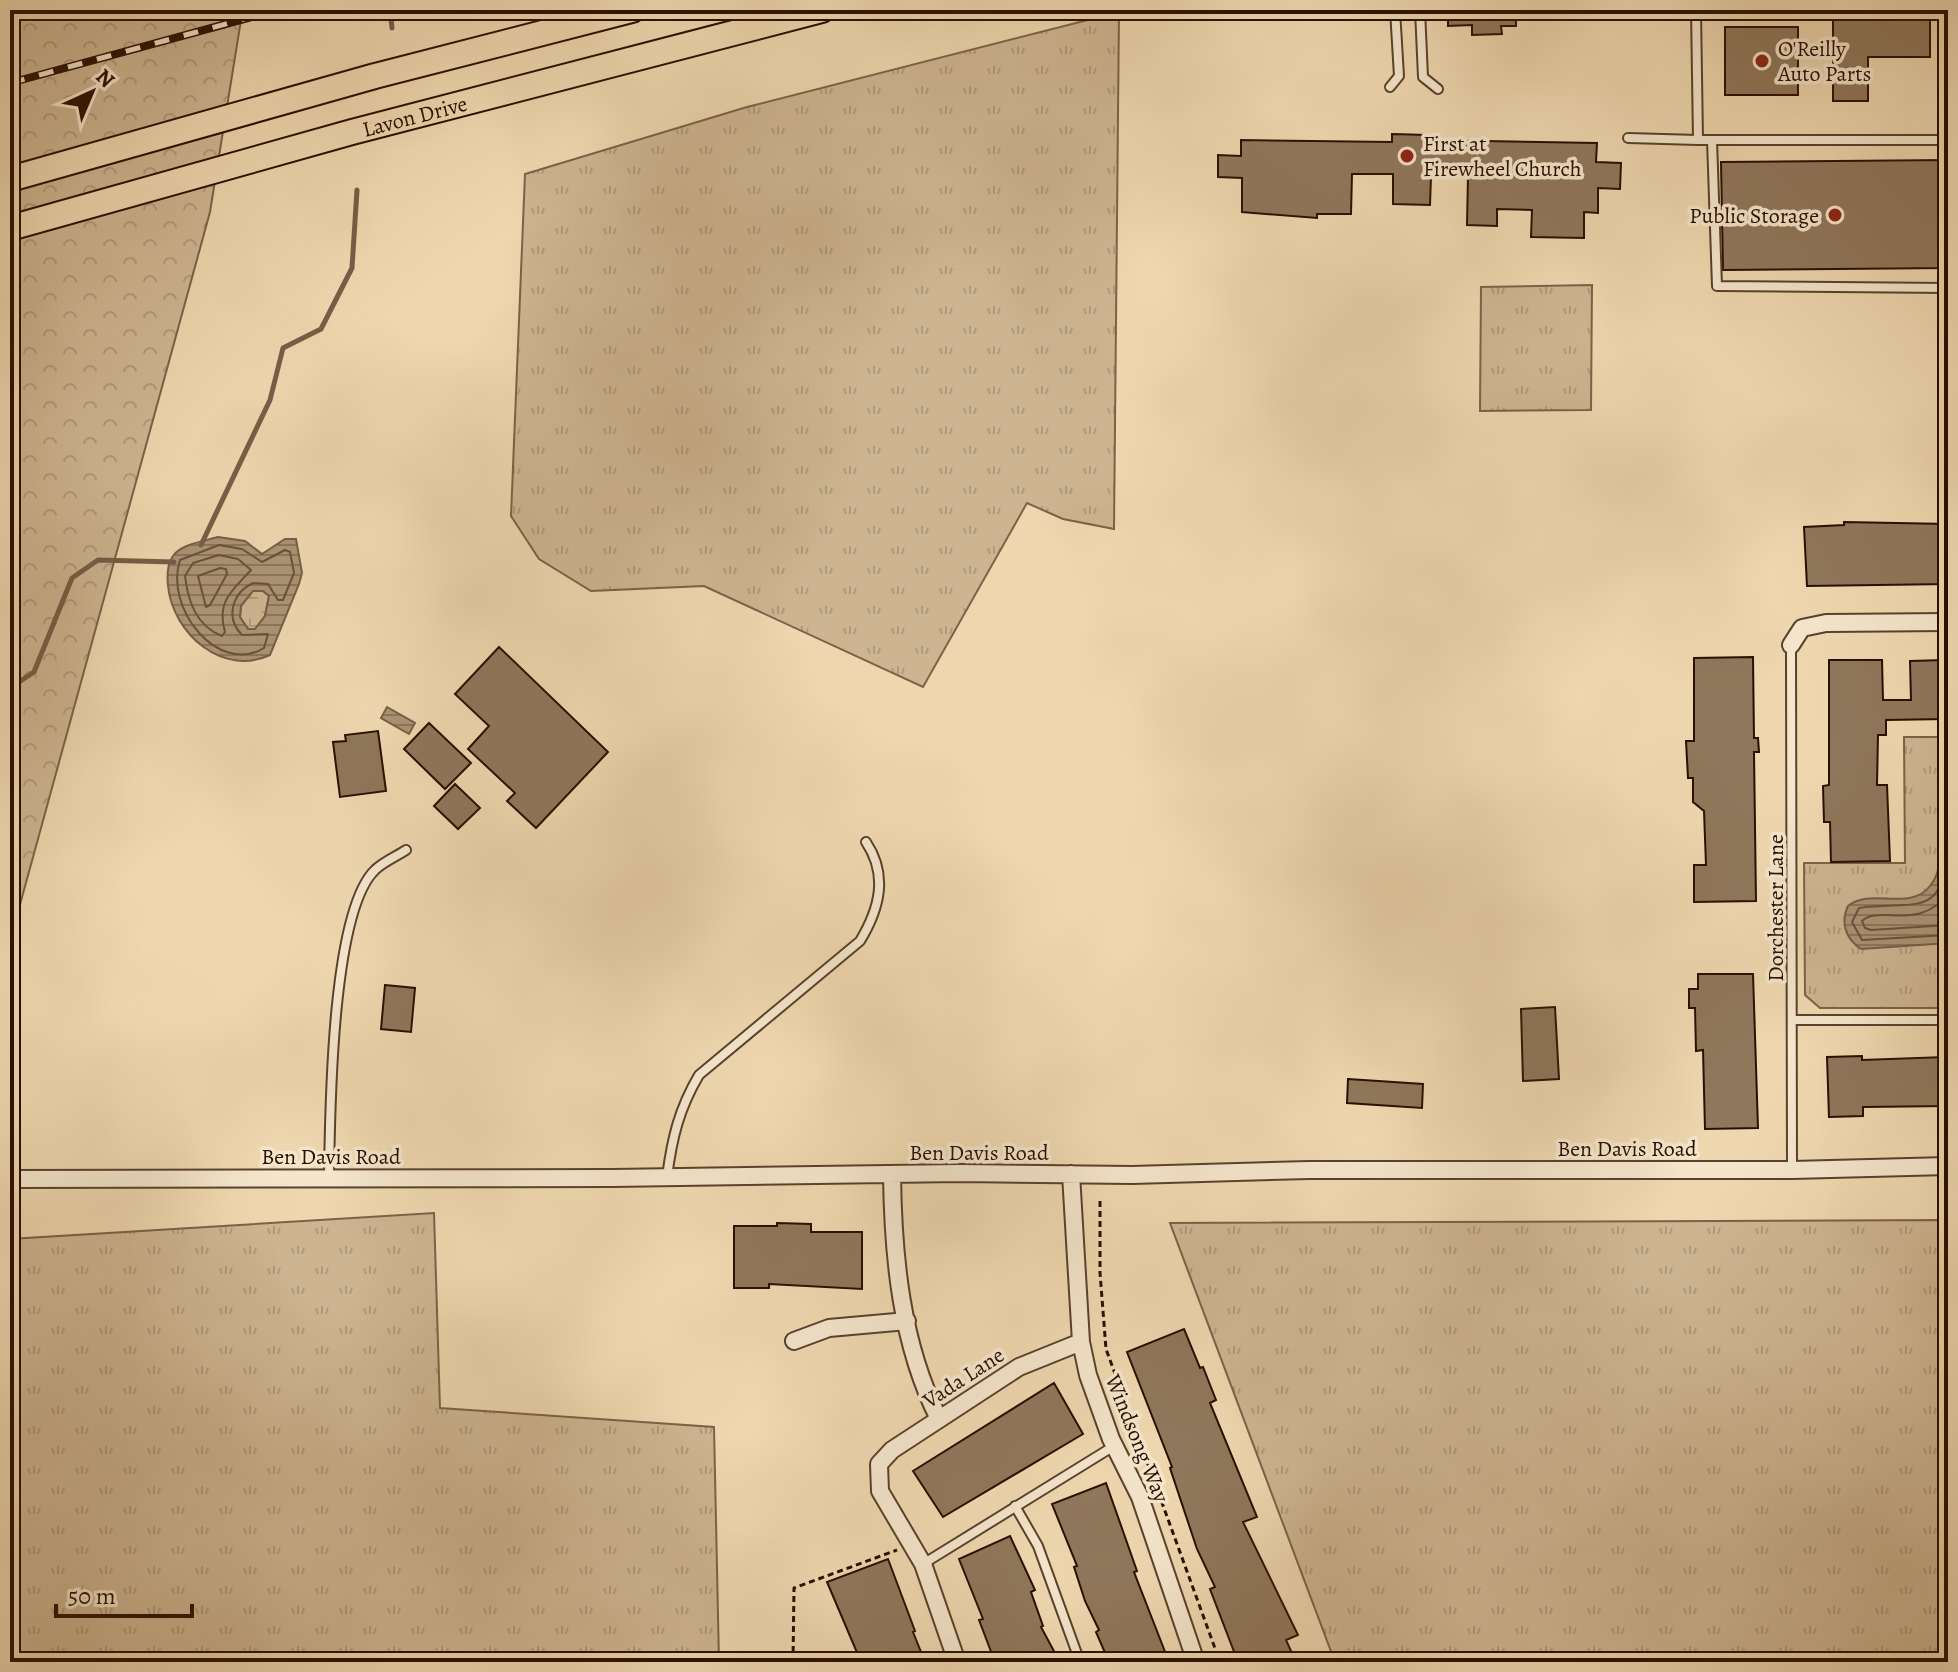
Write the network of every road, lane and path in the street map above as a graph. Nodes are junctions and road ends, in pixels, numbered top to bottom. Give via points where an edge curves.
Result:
1 (632, 10) edge
2 (822, 10) edge
3 (1395, 10) edge
4 (1420, 10) edge
5 (1696, 10) edge
6 (1390, 87) dead end
7 (1438, 89) dead end
8 (1628, 138) dead end
9 (1698, 140) junction
10 (1712, 140) junction
11 (1948, 140) edge
12 (10, 179) edge
13 (10, 228) edge
14 (1948, 288) edge
15 (1948, 622) edge
16 (1791, 645) joint
17 (866, 842) dead end
18 (406, 850) dead end
19 (1793, 1020) junction
20 (1948, 1020) edge
21 (1948, 1166) edge
22 (1792, 1170) junction
23 (892, 1174) junction
24 (1071, 1174) junction
25 (667, 1177) junction
26 (329, 1178) junction
27 (10, 1179) edge
28 (1100, 1201) dead end
29 (907, 1321) junction
30 (794, 1341) dead end
31 (1081, 1342) junction
32 (939, 1419) junction
33 (1114, 1446) junction
34 (1015, 1506) junction
35 (900, 1549) dead end
36 (923, 1564) junction
37 (793, 1662) edge
38 (957, 1662) edge
39 (1080, 1662) edge
40 (1196, 1662) edge
41 (1220, 1662) edge

1 - 12 main road
2 - 13 main road, Lavon Drive via 352,132
3 - 6 lane via 1399,76
4 - 7 lane via 1423,77
5 - 9 lane
8 - 9 lane
9 - 10 lane
10 - 11 lane
10 - 14 lane via 1717,286
15 - 16 street via 1826,623 1802,628
16 - 19 lane, Dorchester Lane
17 - 25 lane via 878,861 881,887 873,919 860,941 699,1075 681,1105
18 - 26 lane via 374,871 359,896 347,944 338,1002
19 - 20 lane
19 - 22 lane, Dorchester Lane
21 - 22 street, Ben Davis Road
22 - 24 street, Ben Davis Road
23 - 24 street, Ben Davis Road
23 - 25 street, Ben Davis Road
23 - 29 street via 893,1250
24 - 31 street, Windsong Way
25 - 26 street, Ben Davis Road
26 - 27 street, Ben Davis Road
28 - 41 path via 1106,1349
29 - 30 street via 829,1328
29 - 32 street via 921,1384
31 - 32 street, Vada Lane via 1019,1367
31 - 33 street, Windsong Way
32 - 36 street, Vada Lane via 879,1464 880,1491
33 - 34 lane
33 - 40 street, Windsong Way via 1140,1497
34 - 36 lane
34 - 39 lane via 1038,1546
35 - 37 path via 794,1588
36 - 38 street

